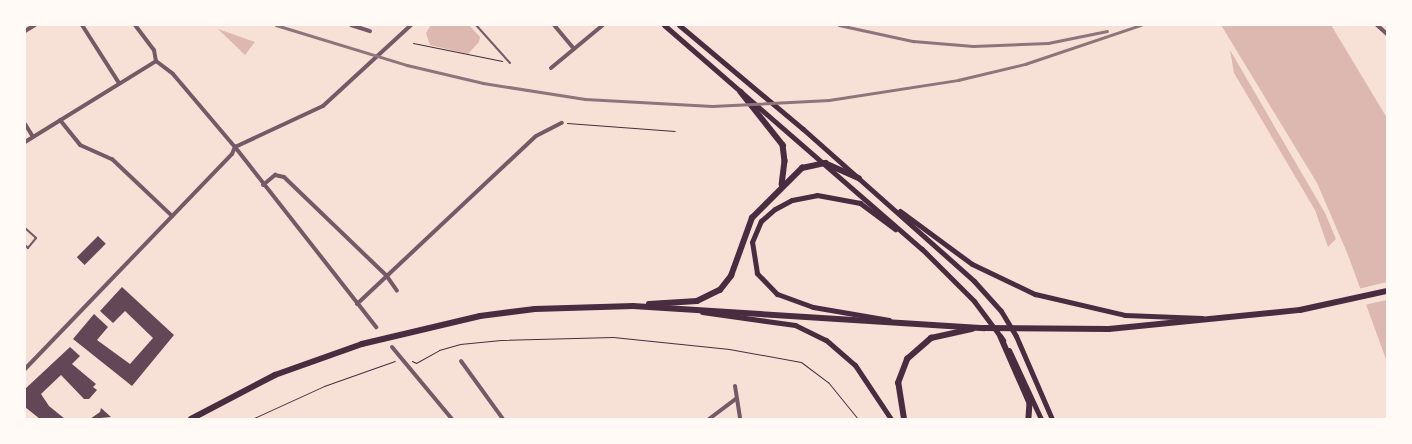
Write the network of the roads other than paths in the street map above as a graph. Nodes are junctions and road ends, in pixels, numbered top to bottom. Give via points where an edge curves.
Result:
1 (35, 25) edge
2 (82, 25) edge
3 (135, 25) edge
4 (351, 25) edge
5 (411, 25) edge
6 (476, 25) edge
7 (554, 25) edge
8 (603, 25) edge
9 (664, 25) edge
10 (679, 25) edge
11 (1376, 25) edge
12 (370, 31) dead end
13 (25, 32) edge
14 (1387, 34) edge
15 (574, 49) junction
16 (156, 62) junction
17 (510, 62) road end
18 (550, 68) dead end
19 (119, 83) junction
20 (741, 92) junction
21 (60, 120) junction
22 (562, 123) road end
23 (25, 124) edge
24 (33, 137) junction
25 (25, 142) edge
26 (235, 148) junction
27 (825, 163) junction
28 (859, 178) junction
29 (782, 184) junction
30 (262, 185) junction
31 (881, 198) junction
32 (172, 216) junction
33 (25, 228) edge
34 (25, 244) edge
35 (922, 249) junction
36 (386, 275) junction
37 (397, 291) dead end
38 (1387, 291) edge
39 (358, 304) junction
40 (633, 306) junction
41 (690, 310) junction
42 (1229, 319) junction
43 (889, 320) junction
44 (376, 327) dead end
45 (987, 328) junction
46 (1001, 338) junction
47 (392, 347) dead end
48 (461, 361) dead end
49 (25, 369) edge
50 (735, 386) dead end
51 (736, 399) junction
52 (191, 419) edge
53 (452, 419) edge
54 (503, 419) edge
55 (709, 419) edge
56 (740, 419) edge
57 (891, 419) edge
58 (904, 419) edge
59 (1029, 419) edge
60 (1041, 419) edge
61 (1052, 419) edge

1 - 13 street
2 - 19 street
3 - 16 street via 154,50
4 - 12 street
5 - 26 street via 323,106
6 - 17 lane
7 - 15 street
8 - 15 street
9 - 20 main road
10 - 28 main road
11 - 14 street
15 - 18 street
16 - 19 street
16 - 26 street via 173,74
19 - 21 street
20 - 27 main road
20 - 29 main road via 783,145 786,160
21 - 24 street
21 - 32 street via 80,145 112,159
22 - 36 street via 536,136
23 - 24 street
24 - 25 street
26 - 30 street
26 - 32 street
27 - 28 main road
27 - 29 main road via 802,168
27 - 35 main road
28 - 31 main road
29 - 40 main road via 752,218 731,276 720,290 697,301
30 - 36 street via 275,175 284,177
30 - 39 street
31 - 42 main road via 972,264 1035,294 1125,315
31 - 61 main road via 974,281 1001,312 1016,336
32 - 49 street
33 - 34 lane via 36,238 28,248
35 - 43 main road via 860,204 836,197 814,196 782,204 765,216 756,230 752,242 753,263 763,282 777,294 813,307
35 - 46 main road via 974,301
36 - 37 street
36 - 39 street
38 - 42 main road via 1300,310
39 - 44 street
40 - 41 main road
40 - 52 main road via 535,309 408,331 275,375
41 - 43 main road
41 - 57 main road via 726,318 794,325 826,340 855,365
42 - 45 main road via 1109,329
43 - 45 main road
45 - 58 main road via 942,333 914,351 903,366 898,383
46 - 59 main road via 1030,403
46 - 60 main road via 1027,382
47 - 53 street
48 - 54 street
50 - 51 street
51 - 55 street
51 - 56 street

